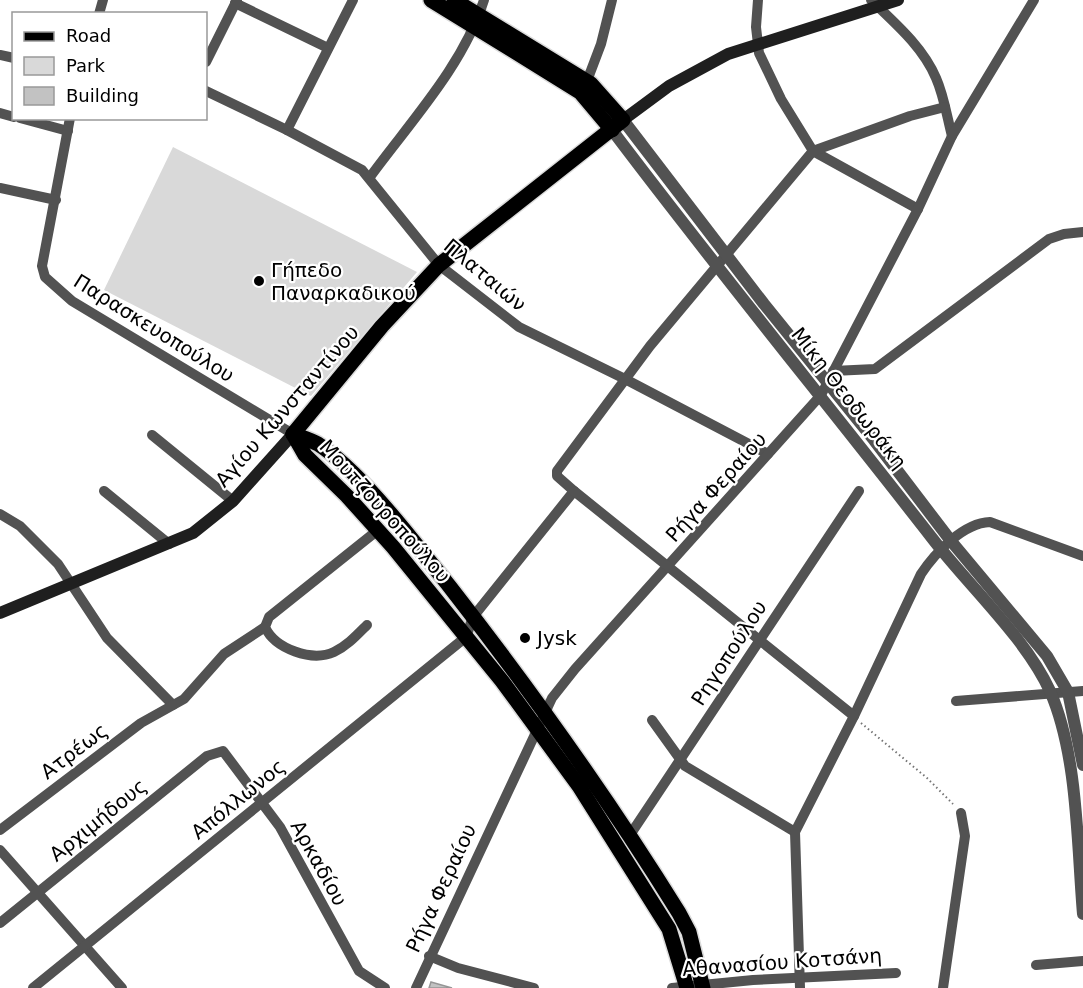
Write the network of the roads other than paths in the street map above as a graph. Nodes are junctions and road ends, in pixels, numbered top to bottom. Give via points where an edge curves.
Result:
1 (353, 0) edge
2 (431, 0) edge
3 (454, 0) edge
4 (612, 0) edge
5 (758, 0) edge
6 (898, 0) edge
7 (1034, 0) edge
8 (236, 2) edge
9 (875, 4) edge
10 (479, 14) edge
11 (757, 45) junction
12 (328, 48) junction
13 (207, 60) edge
14 (587, 81) junction
15 (207, 92) edge
16 (945, 107) junction
17 (27, 120) edge
18 (70, 120) edge
19 (617, 125) junction
20 (287, 130) junction
21 (68, 131) junction
22 (952, 136) junction
23 (813, 151) junction
24 (370, 177) junction
25 (0, 188) edge
26 (56, 200) junction
27 (918, 209) junction
28 (1083, 232) edge
29 (726, 255) junction
30 (439, 265) junction
31 (717, 266) junction
32 (830, 377) junction
33 (625, 379) junction
34 (820, 395) junction
35 (293, 434) junction
36 (152, 435) dead end
37 (768, 454) junction
38 (104, 491) dead end
39 (574, 491) junction
40 (859, 491) dead end
41 (233, 501) junction
42 (0, 514) edge
43 (378, 530) junction
44 (169, 544) junction
45 (946, 545) junction
46 (1083, 556) edge
47 (669, 565) junction
48 (72, 584) junction
49 (0, 613) edge
50 (473, 617) junction
51 (366, 625) dead end
52 (265, 627) junction
53 (466, 637) junction
54 (758, 641) junction
55 (1083, 691) edge
56 (1068, 692) junction
57 (1051, 693) junction
58 (956, 701) dead end
59 (173, 705) junction
60 (544, 712) junction
61 (854, 716) junction
62 (652, 720) dead end
63 (537, 728) junction
64 (223, 751) joint
65 (679, 761) junction
66 (1083, 765) edge
67 (263, 802) junction
68 (1078, 808) edge
69 (961, 813) road end
70 (0, 830) edge
71 (795, 832) junction
72 (630, 835) junction
73 (0, 850) edge
74 (37, 892) junction
75 (1083, 914) edge
76 (0, 923) edge
77 (85, 946) junction
78 (429, 956) junction
79 (1083, 961) edge
80 (1036, 965) dead end
81 (896, 973) dead end
82 (799, 983) edge
83 (40, 986) edge
84 (690, 987) edge
85 (122, 988) edge
86 (385, 988) edge
87 (416, 988) edge
88 (534, 988) edge
89 (943, 988) edge

1 - 12 street
2 - 10 main road, Μίκη Θεοδωράκη
3 - 10 main road, Μίκη Θεοδωράκη
4 - 14 street
5 - 11 street
6 - 9 main road
7 - 22 street, Ρήγα Φεραίου
8 - 12 street
8 - 13 street
9 - 11 main road
9 - 16 street via 926,60
10 - 14 main road, Μίκη Θεοδωράκη
10 - 19 main road, Μίκη Θεοδωράκη
10 - 24 street via 459,56
11 - 19 main road via 704,66 669,86
11 - 23 street via 768,73
12 - 20 street
14 - 19 main road, Μίκη Θεοδωράκη via 607,100
15 - 20 street, Πλαταιών
16 - 22 street
16 - 23 street
17 - 21 street
18 - 21 street, Παρασκευοπούλου
19 - 29 street, Μίκη Θεοδωράκη
19 - 30 main road, Αγίου Κωνσταντίνου
19 - 31 street, Μίκη Θεοδωράκη
20 - 24 street, Πλαταιών
21 - 26 street, Παρασκευοπούλου
22 - 27 street, Ρήγα Φεραίου
23 - 27 street
23 - 29 street
24 - 30 street, Πλαταιών
25 - 26 street
26 - 35 street, Παρασκευοπούλου via 42,266 45,278 146,348
27 - 32 street, Ρήγα Φεραίου
28 - 32 street via 1049,240 875,369
29 - 31 street
29 - 32 street, Μίκη Θεοδωράκη
30 - 33 street, Πλαταιών via 519,327
30 - 35 main road, Αγίου Κωνσταντίνου via 382,326
31 - 33 street
31 - 34 street, Μίκη Θεοδωράκη
32 - 34 street, Ρήγα Φεραίου
32 - 45 street, Μίκη Θεοδωράκη
33 - 37 street, Πλαταιών
33 - 39 street via 557,471 557,476
34 - 37 street, Ρήγα Φεραίου
34 - 45 street, Μίκη Θεοδωράκη
35 - 41 main road, Αγίου Κωνσταντίνου
35 - 43 main road, Μουτζουροπούλου via 305,454
35 - 50 main road, Μουτζουροπούλου via 317,444 355,477
36 - 41 street
37 - 47 street, Ρήγα Φεραίου
38 - 44 street
39 - 47 street
39 - 50 street
40 - 54 street, Ρηγοπούλου
41 - 44 main road, Αγίου Κωνσταντίνου via 204,526
42 - 48 street via 20,526 51,556
43 - 52 street, Ατρέως via 269,617
43 - 53 main road, Μουτζουροπούλου
44 - 48 main road, Αγίου Κωνσταντίνου
45 - 46 street via 977,525 990,522
45 - 56 street, Μίκη Θεοδωράκη via 1037,643
45 - 57 street, Μίκη Θεοδωράκη
45 - 61 street via 916,584
47 - 54 street
47 - 60 street, Ρήγα Φεραίου via 571,673
48 - 49 main road, Αγίου Κωνσταντίνου
48 - 59 street via 107,638
50 - 53 street
50 - 60 main road, Μουτζουροπούλου
51 - 52 street via 343,647 321,655 282,646 269,636
52 - 59 street, Ατρέως via 224,654 184,699
53 - 63 main road, Μουτζουροπούλου
53 - 67 street, Απόλλωνος
54 - 61 street
54 - 65 street, Ρηγοπούλου
55 - 56 street
56 - 57 street
56 - 66 street, Μίκη Θεοδωράκη
57 - 58 street
57 - 68 street, Μίκη Θεοδωράκη
59 - 70 street, Ατρέως via 141,723
60 - 63 street, Ρήγα Φεραίου
60 - 72 main road, Μουτζουροπούλου
61 - 71 street
62 - 65 street
63 - 78 street, Ρήγα Φεραίου
63 - 84 main road, Μουτζουροπούλου via 599,815 663,918
64 - 67 street, Αρκαδίου
64 - 74 street, Αρχιμήδους via 207,756
65 - 71 street
65 - 72 street, Ρηγοπούλου
67 - 77 street, Απόλλωνος
67 - 86 street, Αρκαδίου via 352,960 367,979
68 - 75 street, Μίκη Θεοδωράκη
69 - 89 street via 966,836
71 - 82 street
72 - 84 main road, Μουτζουροπούλου via 687,928
73 - 74 street
74 - 76 street, Αρχιμήδους
74 - 77 street
77 - 83 street, Απόλλωνος
77 - 85 street
78 - 87 street, Ρήγα Φεραίου
78 - 88 street
79 - 80 street
81 - 82 street, Αθανασίου Κοτσάνη
82 - 84 street, Αθανασίου Κοτσάνη

